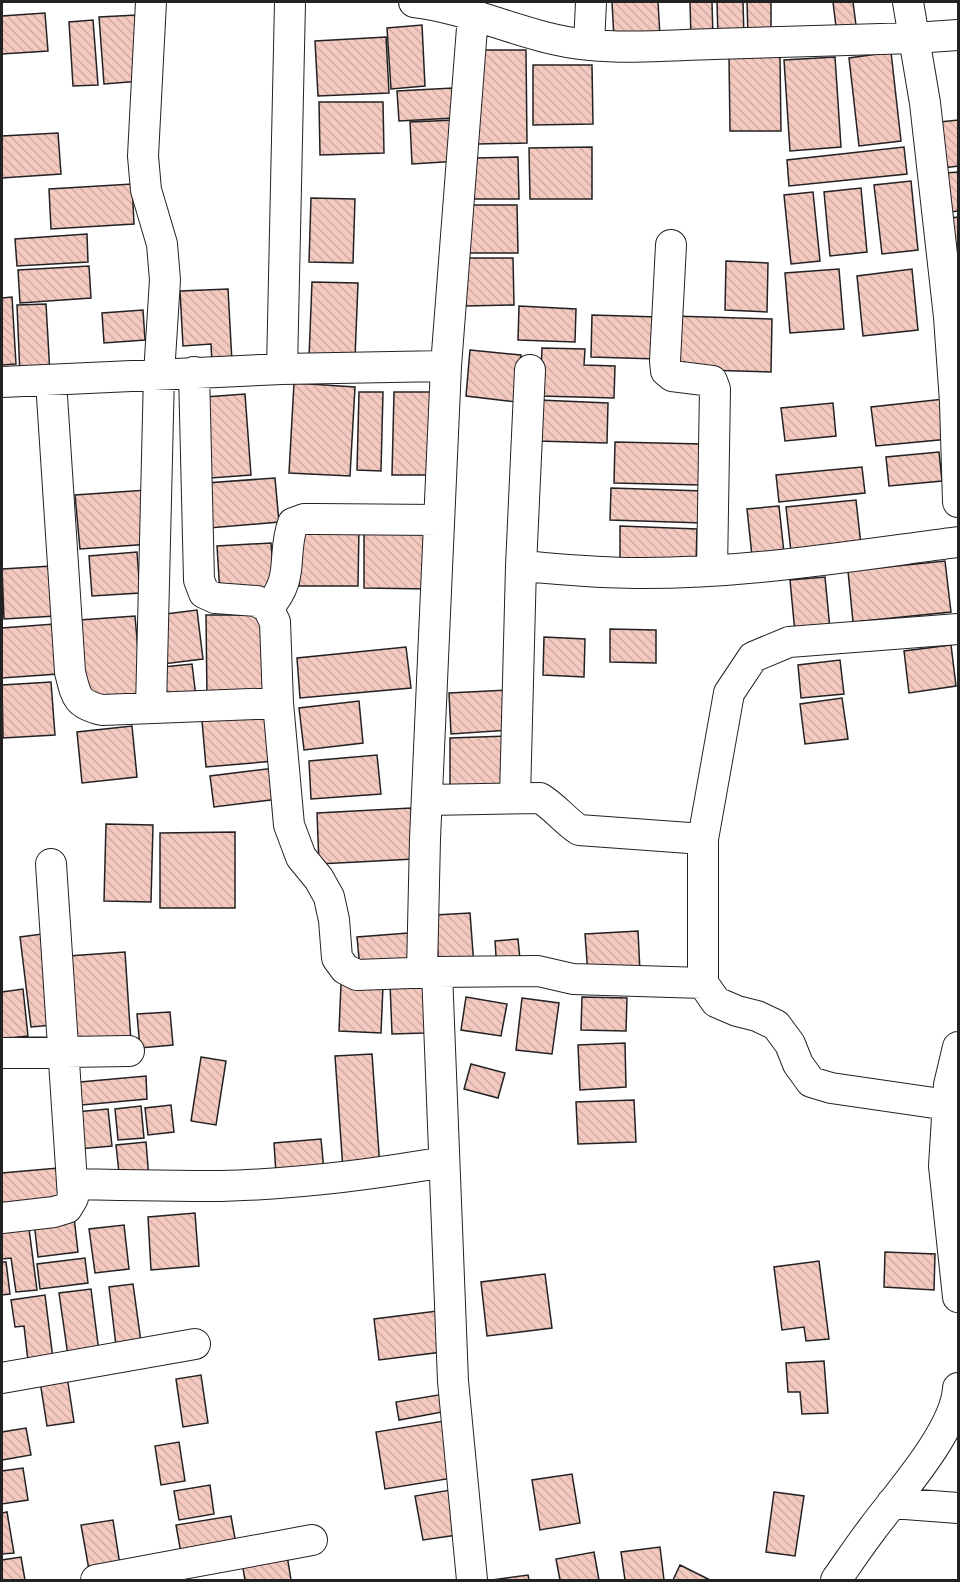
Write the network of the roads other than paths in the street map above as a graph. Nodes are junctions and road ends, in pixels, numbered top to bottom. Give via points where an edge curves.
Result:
1 (152, 2) edge
2 (290, 2) edge
3 (414, 2) edge
4 (591, 2) edge
5 (908, 2) edge
6 (473, 15) junction
7 (958, 35) edge
8 (914, 38) junction
9 (590, 45) junction
10 (671, 245) dead end
11 (446, 366) junction
12 (282, 369) junction
13 (530, 370) dead end
14 (194, 372) junction
15 (159, 374) junction
16 (51, 381) junction
17 (2, 382) edge
18 (958, 467) edge
19 (958, 502) edge
20 (439, 520) junction
21 (958, 542) edge
22 (521, 566) junction
23 (712, 570) junction
24 (268, 608) junction
25 (958, 629) edge
26 (278, 703) junction
27 (151, 708) junction
28 (515, 797) junction
29 (427, 800) junction
30 (703, 839) junction
31 (51, 864) dead end
32 (430, 972) junction
33 (703, 983) junction
34 (958, 1047) edge
35 (129, 1051) dead end
36 (2, 1053) edge
37 (64, 1053) junction
38 (948, 1105) junction
39 (444, 1162) junction
40 (73, 1184) junction
41 (2, 1218) edge
42 (958, 1297) edge
43 (195, 1344) dead end
44 (2, 1378) edge
45 (958, 1396) edge
46 (892, 1503) junction
47 (958, 1508) edge
48 (312, 1540) dead end
49 (846, 1578) edge
50 (96, 1581) edge
51 (472, 1581) edge

1 - 15 street via 143,156 146,190 162,244 165,280
2 - 12 street
3 - 6 street
4 - 9 street
5 - 8 street
6 - 9 street via 526,32
6 - 11 street
7 - 8 street
8 - 9 street
8 - 18 street via 949,317
10 - 23 street via 666,370 672,376 712,381 715,389
11 - 12 street
11 - 20 street
12 - 14 street
13 - 22 street
14 - 15 street
14 - 24 street via 199,580 204,593 215,598 257,601
15 - 16 street
15 - 27 street
16 - 17 street
16 - 27 street via 70,672 76,695 87,707 102,711
18 - 19 street
20 - 24 street via 304,519 293,523 285,583
20 - 29 street
21 - 23 street via 766,567
22 - 23 street via 634,573
22 - 28 street
24 - 26 street via 275,622
25 - 30 street via 789,642 753,657 729,693
26 - 27 street
26 - 32 street via 289,825 301,857 329,897 337,957 345,969 357,975
28 - 29 street
28 - 30 street via 540,798 555,806 579,830
29 - 32 street
30 - 33 street
31 - 37 street
32 - 33 street via 538,971 573,979
32 - 39 street
33 - 38 street via 716,1002 776,1025 811,1082
34 - 38 street
35 - 37 street
36 - 37 street
37 - 40 street
38 - 42 street via 944,1166
39 - 40 street via 320,1180 232,1185
39 - 51 street via 453,1380
40 - 41 street via 73,1198 67,1208
43 - 44 street
45 - 46 street via 928,1456
46 - 47 street
46 - 49 street
48 - 50 street

